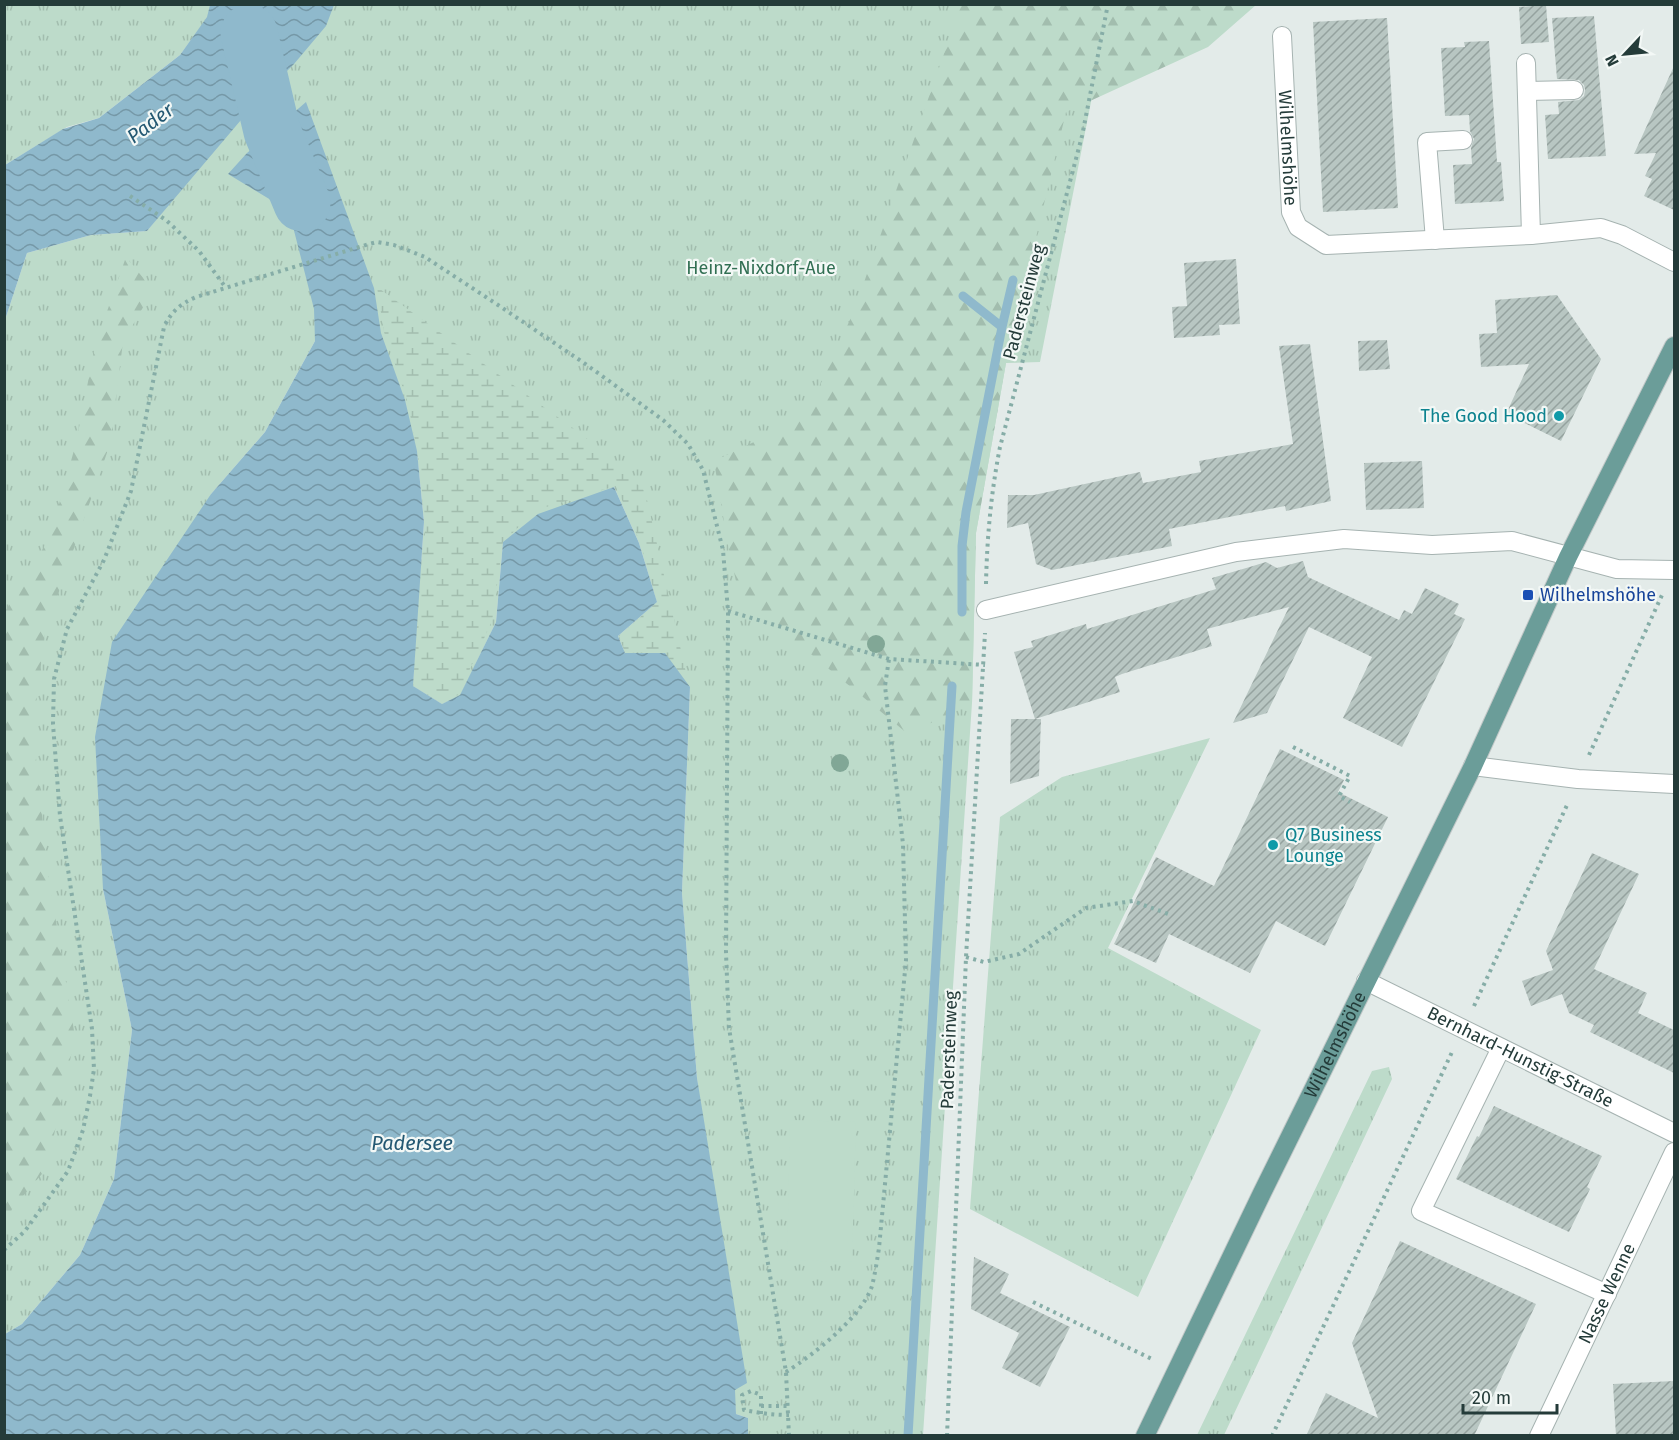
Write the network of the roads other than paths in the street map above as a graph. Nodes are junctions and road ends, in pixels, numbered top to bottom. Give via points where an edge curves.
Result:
1 (1282, 36) dead end
2 (1526, 63) dead end
3 (1574, 90) dead end
4 (1527, 91) junction
5 (1463, 140) dead end
6 (1531, 235) junction
7 (1435, 240) junction
8 (1674, 262) edge
9 (1674, 346) edge
10 (1568, 557) junction
11 (1674, 570) edge
12 (986, 610) road end
13 (1473, 766) junction
14 (1674, 784) edge
15 (1366, 981) junction
16 (1501, 1048) junction
17 (1674, 1132) edge
18 (1674, 1152) edge
19 (1607, 1294) junction
20 (1145, 1436) edge
21 (1539, 1436) edge

1 - 7 street, Wilhelmshöhe via 1291,212 1298,227 1326,245
2 - 4 street
3 - 4 street
4 - 6 street
5 - 7 street via 1427,142
6 - 7 street, Wilhelmshöhe
6 - 8 street, Wilhelmshöhe via 1601,228
9 - 10 main road, Wilhelmshöhe
10 - 11 street via 1617,569
10 - 12 street via 1512,541 1432,545 1344,539 1236,552
10 - 13 main road, Wilhelmshöhe
13 - 14 street via 1578,779
13 - 15 main road, Wilhelmshöhe
15 - 16 street, Bernhard-Hunstig-Straße
15 - 20 main road, Wilhelmshöhe
16 - 17 street, Bernhard-Hunstig-Straße
16 - 19 street via 1421,1212
18 - 19 street, Nasse Wenne
19 - 21 street, Nasse Wenne

